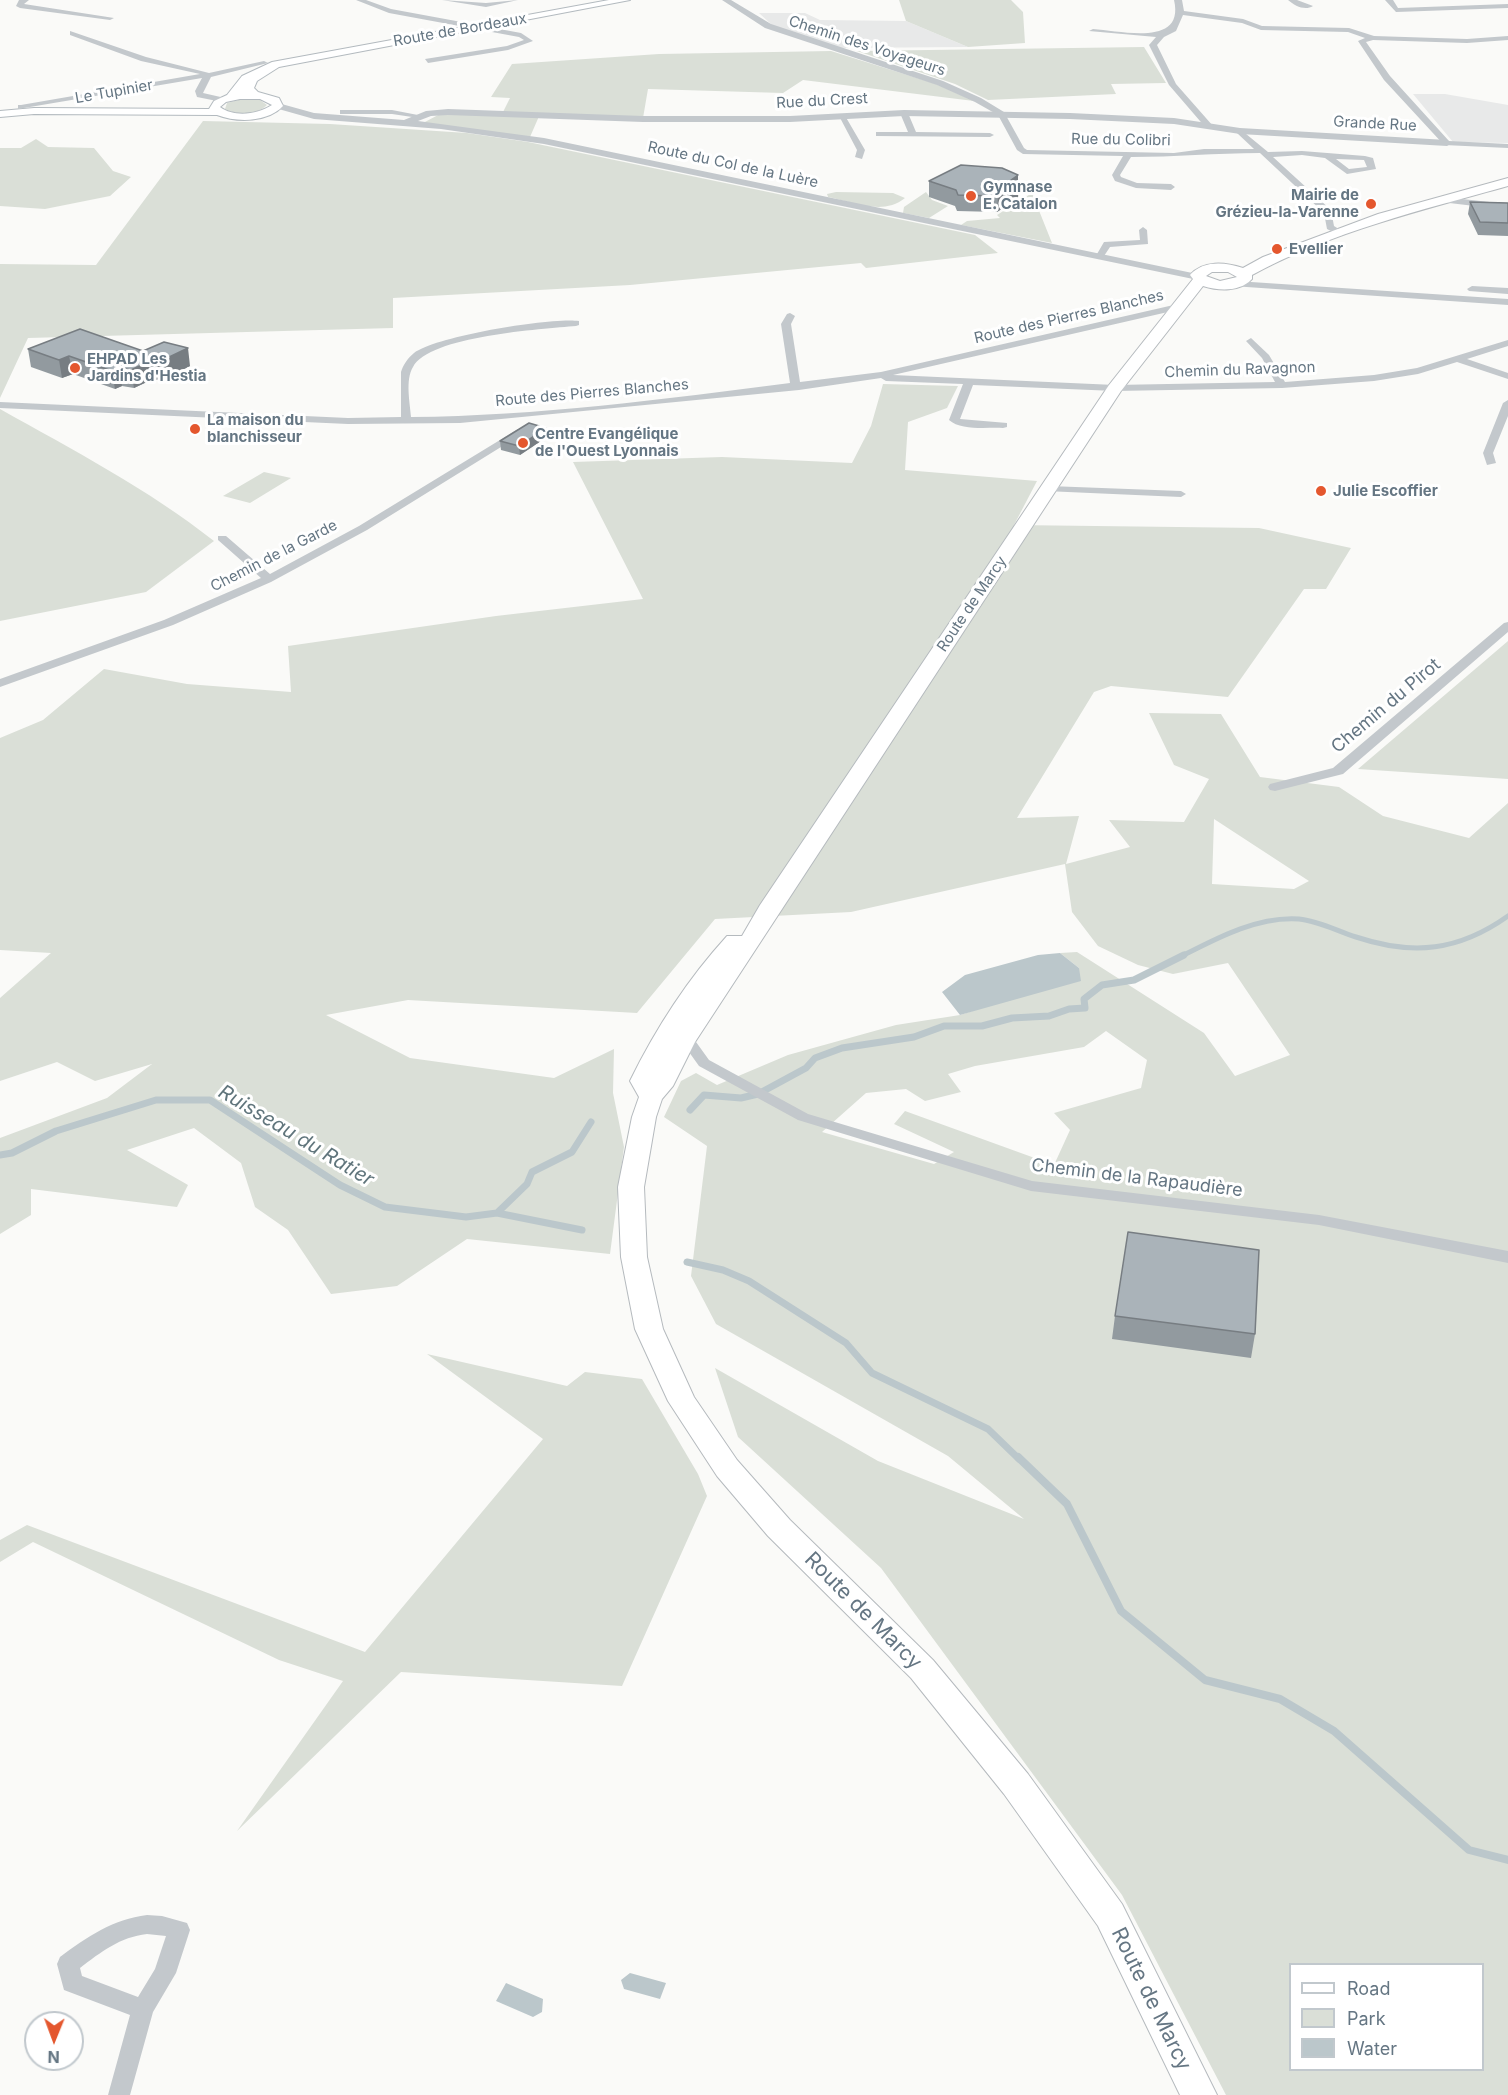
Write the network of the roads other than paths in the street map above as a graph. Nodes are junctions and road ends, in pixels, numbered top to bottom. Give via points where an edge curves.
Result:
1 (25, 0) edge
2 (360, 0) edge
3 (446, 0) edge
4 (514, 0) edge
5 (625, 0) edge
6 (726, 0) edge
7 (1178, 0) edge
8 (1292, 0) edge
9 (1389, 0) edge
10 (1491, 0) edge
11 (1508, 1) edge
12 (1309, 6) dead end
13 (1508, 6) edge
14 (1181, 13) junction
15 (110, 18) dead end
16 (482, 27) junction
17 (1094, 31) dead end
18 (73, 33) dead end
19 (1161, 35) junction
20 (1373, 38) junction
21 (1508, 38) edge
22 (296, 60) junction
23 (428, 61) dead end
24 (264, 63) dead end
25 (205, 74) junction
26 (259, 96) junction
27 (221, 104) junction
28 (278, 106) junction
29 (21, 107) dead end
30 (904, 113) junction
31 (0, 114) edge
32 (1001, 114) junction
33 (256, 115) junction
34 (347, 116) junction
35 (419, 116) junction
36 (841, 116) junction
37 (406, 123) junction
38 (1209, 126) junction
39 (879, 134) dead end
40 (914, 134) junction
41 (1244, 134) junction
42 (990, 135) dead end
43 (1447, 143) junction
44 (1508, 146) edge
45 (1264, 153) junction
46 (1128, 154) junction
47 (1327, 156) junction
48 (859, 157) dead end
49 (1508, 182) edge
50 (1171, 187) dead end
51 (1444, 200) junction
52 (1508, 207) edge
53 (1143, 230) dead end
54 (1341, 232) junction
55 (1104, 256) junction
56 (1200, 276) junction
57 (1235, 277) junction
58 (1472, 289) dead end
59 (1508, 291) edge
60 (1508, 302) edge
61 (1178, 306) junction
62 (790, 316) dead end
63 (576, 323) dead end
64 (1251, 341) dead end
65 (1508, 343) edge
66 (1457, 359) junction
67 (881, 375) junction
68 (1508, 376) edge
69 (969, 383) junction
70 (1282, 385) junction
71 (799, 387) junction
72 (1115, 388) junction
73 (1508, 403) edge
74 (0, 405) edge
75 (536, 414) junction
76 (406, 421) junction
77 (1004, 425) dead end
78 (1491, 464) dead end
79 (1049, 489) junction
80 (1181, 494) dead end
81 (222, 538) dead end
82 (268, 579) junction
83 (1508, 626) edge
84 (0, 683) edge
85 (1275, 787) dead end
86 (771, 905) junction
87 (699, 985) junction
88 (686, 1038) junction
89 (672, 1063) junction
90 (704, 1063) junction
91 (647, 1107) junction
92 (1508, 1257) edge
93 (143, 2009) junction
94 (119, 2095) edge
95 (1199, 2095) edge

1 - 15 street via 20,6
2 - 16 street via 389,11
3 - 4 street via 486,5
5 - 16 main road, Route de Bordeaux
6 - 32 street, Chemin des Voyageurs via 768,26 940,83
7 - 14 street
8 - 12 street
9 - 13 street via 1396,10
10 - 11 street
14 - 19 street via 1173,29
14 - 20 street via 1243,21 1261,28 1349,30
16 - 22 main road, Route de Bordeaux
16 - 23 street via 521,35 529,41
17 - 19 street
18 - 25 street
19 - 38 street via 1153,45 1166,74
20 - 21 street
20 - 43 street via 1363,40 1364,45 1387,78
22 - 26 main road, Route de Bordeaux via 252,79 248,88
22 - 27 main road, Route de Bordeaux via 276,63 249,75
24 - 25 street, Le Tupinier
25 - 27 street via 200,94
25 - 29 street, Le Tupinier
26 - 27 main road
26 - 28 main road via 274,99
27 - 31 main road, Le Tupinier via 153,114
27 - 33 main road via 235,116
28 - 33 main road
28 - 34 street, Route du Col de la Luère via 305,115
30 - 32 street, Rue du Crest
30 - 36 street, Rue du Crest
30 - 40 street
32 - 38 street, Rue du Crest via 1128,118
32 - 46 street, Rue du Colibri via 1021,150 1026,152
33 - 34 street, Route du Col de la Luère
34 - 35 street via 392,112
34 - 37 street, Route du Col de la Luère
35 - 36 street, Rue du Crest via 448,112 643,119
35 - 37 street, Rue du Crest
36 - 48 street via 861,150
37 - 55 street, Route du Col de la Luère via 544,141
38 - 41 street, Rue du Crest
39 - 40 street
40 - 42 street
41 - 43 street, Grande Rue
41 - 45 street
43 - 44 street, Grande Rue
45 - 46 street, Rue du Colibri
45 - 47 street, Rue du Colibri
45 - 54 street via 1328,212 1330,227
46 - 50 street via 1116,175 1118,179 1136,185
47 - 47 street, Rue du Colibri via 1347,172 1372,169 1370,160 1365,158
49 - 51 main road, Route de Marcy
51 - 52 street
51 - 54 main road, Route de Marcy
53 - 55 street via 1145,242 1107,244
54 - 57 main road, Route de Marcy
55 - 56 street, Route du Col de la Luère
56 - 57 main road
56 - 61 main road, Route de Marcy
57 - 60 street via 1334,291
57 - 61 main road, Route de Marcy
58 - 59 street
61 - 67 street, Route des Pierres Blanches
61 - 72 main road, Route de Marcy
62 - 71 street via 786,324 795,383
63 - 76 street via 470,336 423,352 408,364
64 - 70 street via 1266,357
65 - 66 street, Chemin du Ravagnon
66 - 68 street
66 - 70 street, Chemin du Ravagnon via 1374,378
67 - 69 street, Chemin du Ravagnon via 888,380
67 - 71 street, Route des Pierres Blanches
69 - 72 street, Chemin du Ravagnon
69 - 77 street via 954,420
70 - 72 street, Chemin du Ravagnon
71 - 75 street, Route des Pierres Blanches
72 - 79 main road, Route de Marcy
73 - 78 street via 1488,453
74 - 76 street, Route des Pierres Blanches
75 - 76 street, Route des Pierres Blanches
75 - 82 street, Chemin de la Garde via 538,420 428,489
79 - 80 street
79 - 86 main road, Route de Marcy
81 - 82 street
82 - 84 street, Chemin de la Garde via 162,627
83 - 85 street, Chemin du Pirot via 1338,771
86 - 87 main road, Route de Marcy
86 - 88 main road, Route de Marcy
87 - 89 street, Route de Marcy via 690,1015 668,1054
87 - 91 main road, Route de Marcy via 662,1041 642,1081
88 - 89 main road, Route de Marcy
88 - 90 street, Chemin de la Rapaudière
89 - 90 street
89 - 91 main road, Route de Marcy
90 - 92 street, Chemin de la Rapaudière via 803,1117 1031,1186 1319,1220
91 - 95 main road, Route de Marcy via 631,1187 634,1257 648,1329 682,1401 727,1468 764,1511 922,1669 1016,1784 1110,1915
93 - 93 street via 165,1973 179,1930 158,1922 131,1925 68,1964 72,1983
93 - 94 street

